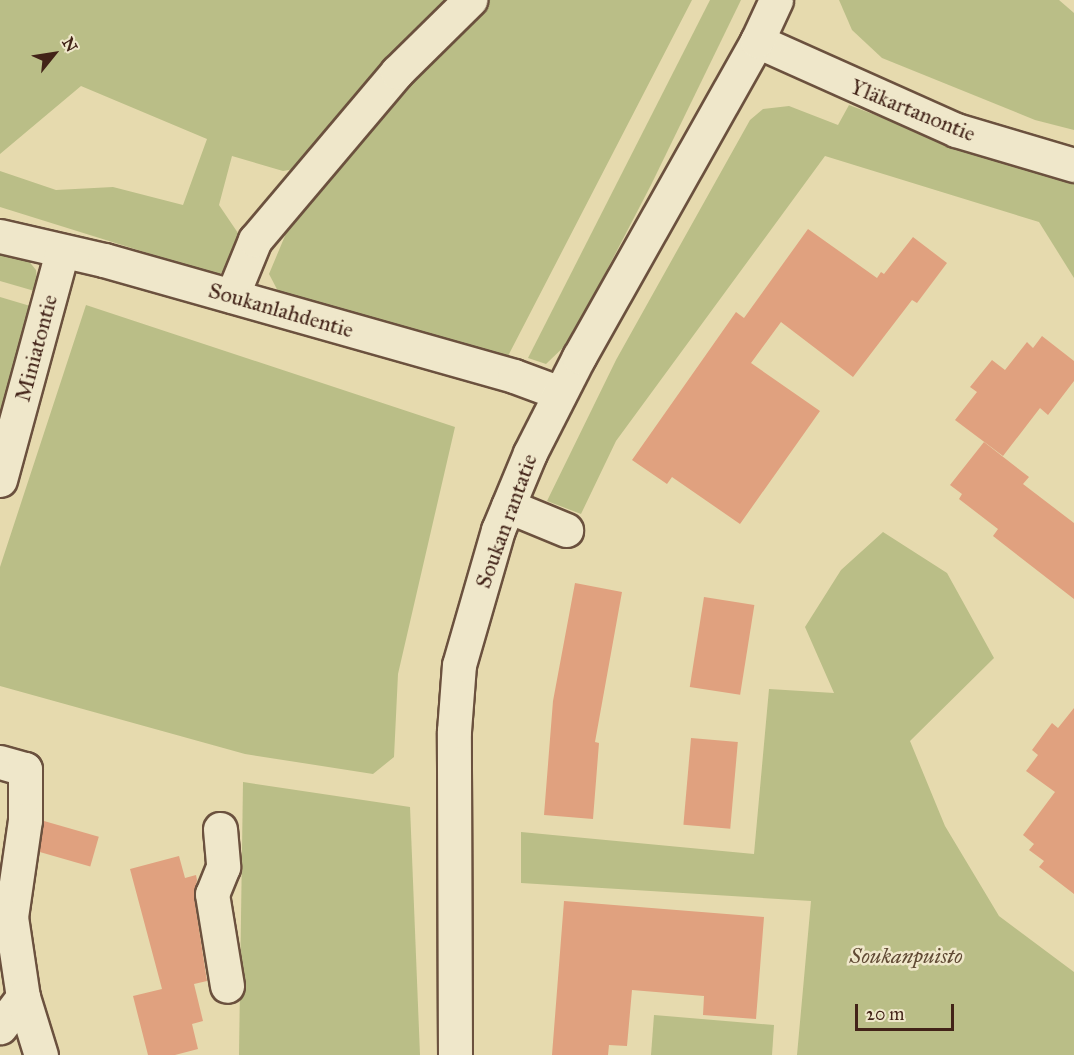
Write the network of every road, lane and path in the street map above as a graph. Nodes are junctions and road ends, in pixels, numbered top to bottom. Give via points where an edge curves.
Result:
1 (470, 0) edge
2 (776, 0) edge
3 (757, 42) junction
4 (1074, 165) edge
5 (0, 236) edge
6 (62, 252) junction
7 (232, 296) junction
8 (560, 393) junction
9 (0, 480) edge
10 (508, 506) junction
11 (566, 530) dead end
12 (0, 762) edge
13 (220, 829) dead end
14 (226, 986) dead end
15 (23, 997) junction
16 (0, 1027) edge
17 (41, 1055) edge
18 (455, 1055) edge

1 - 7 street via 397,72 255,240
2 - 3 street, Soukan rantatie
3 - 4 street, Yläkartanontie via 956,130
3 - 8 street, Soukan rantatie
5 - 6 street, Soukanlahdentie
6 - 7 street, Soukanlahdentie
6 - 9 street, Miniatontie
7 - 8 street, Soukanlahdentie via 514,376
8 - 10 street, Soukan rantatie
10 - 11 street
10 - 18 street, Soukan rantatie via 459,665 454,731
12 - 15 street via 25,769 25,820 11,917
13 - 14 street via 224,867 212,894
15 - 16 street
15 - 17 street

